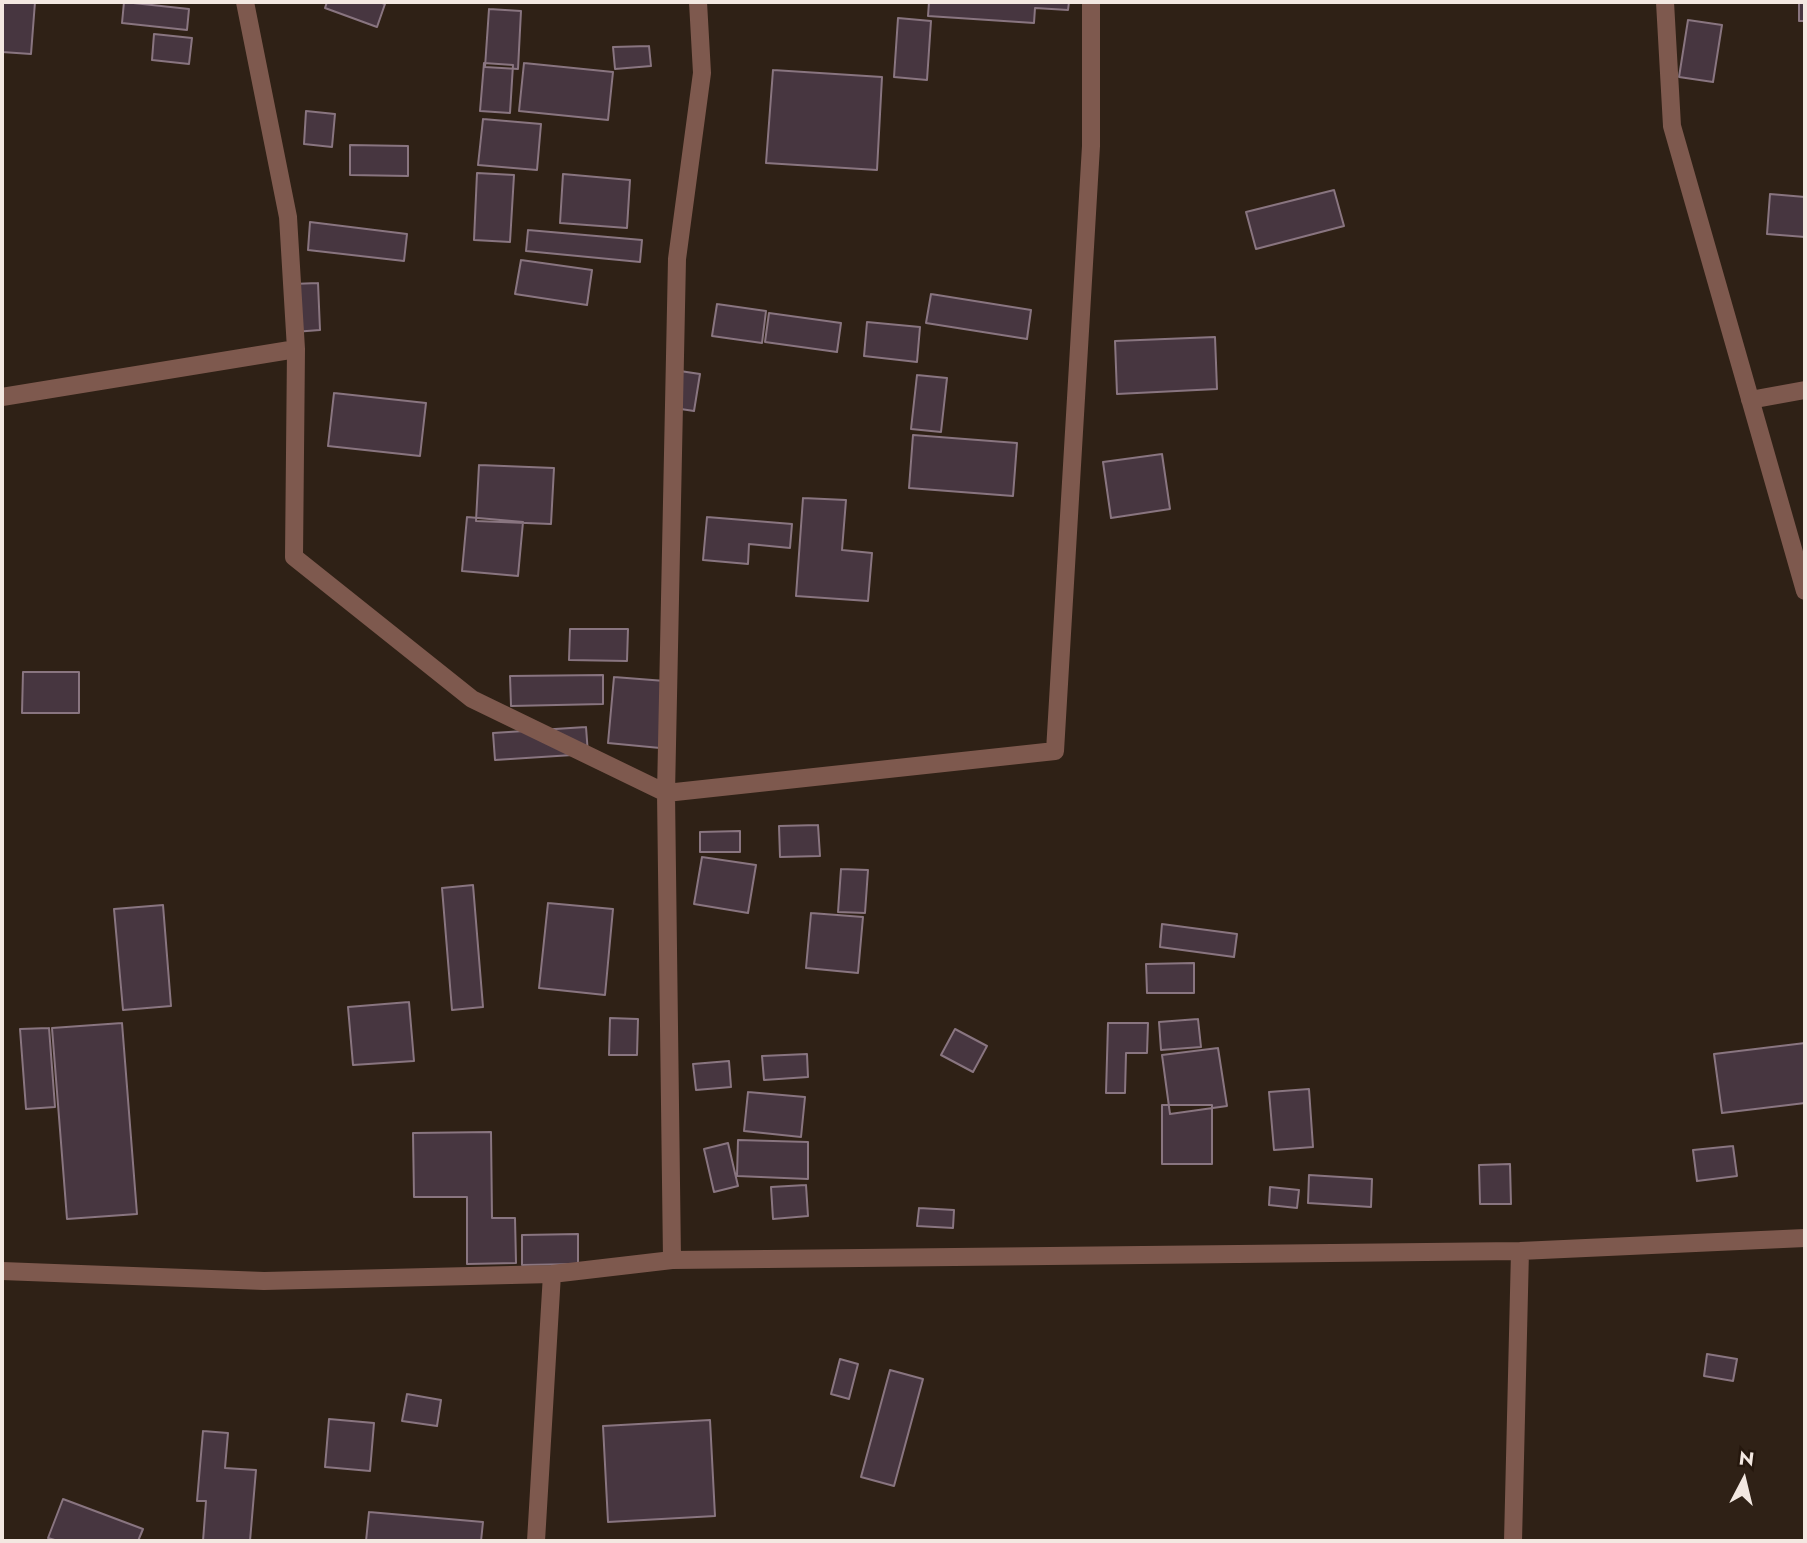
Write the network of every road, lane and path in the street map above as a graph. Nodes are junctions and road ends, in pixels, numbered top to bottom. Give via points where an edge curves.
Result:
1 (245, 2) edge
2 (698, 2) edge
3 (1091, 2) edge
4 (1665, 2) edge
5 (296, 349) junction
6 (1805, 390) edge
7 (2, 397) edge
8 (1750, 400) junction
9 (1805, 591) edge
10 (666, 793) junction
11 (1805, 1237) edge
12 (1520, 1251) junction
13 (672, 1260) junction
14 (2, 1271) edge
15 (552, 1274) junction
16 (536, 1541) edge
17 (1513, 1541) edge

1 - 5 street via 288,217
2 - 10 street via 702,73 677,259
3 - 10 street via 1091,146 1055,751
4 - 8 street via 1672,126
5 - 7 street
5 - 10 street via 294,557 472,699
6 - 8 street
8 - 9 street
10 - 13 street
11 - 12 street
12 - 13 street
12 - 17 street
13 - 15 street
14 - 15 street via 264,1281
15 - 16 street

